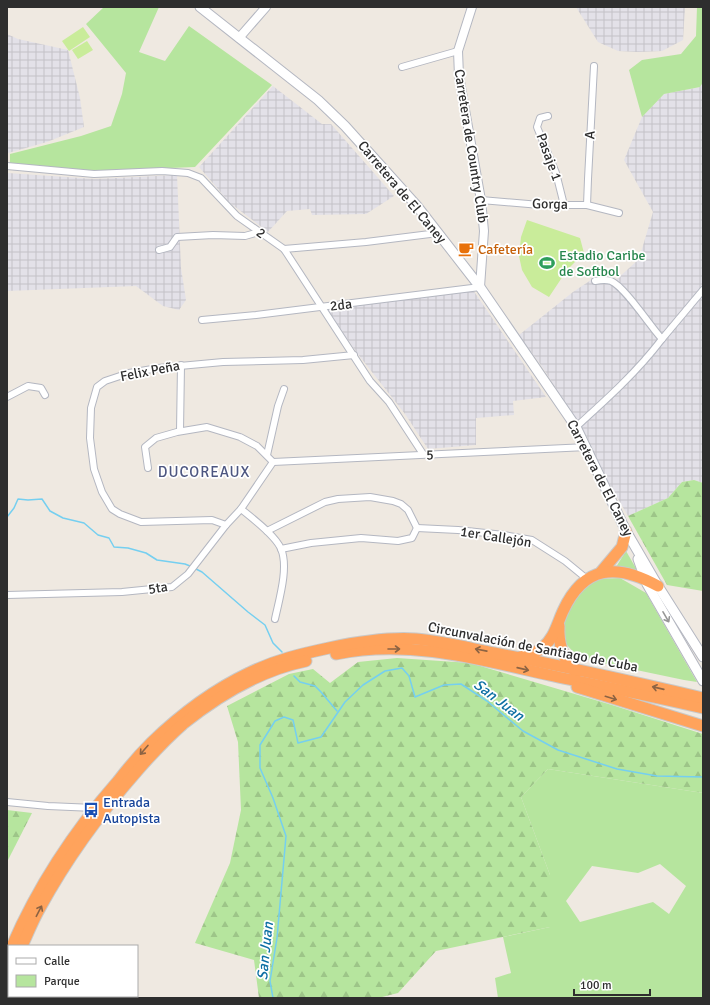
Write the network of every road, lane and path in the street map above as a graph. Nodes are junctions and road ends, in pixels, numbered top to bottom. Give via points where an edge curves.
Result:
1 (200, 7) edge
2 (266, 7) edge
3 (472, 7) edge
4 (239, 38) junction
5 (458, 52) junction
6 (594, 66) dead end
7 (402, 67) dead end
8 (548, 116) dead end
9 (7, 166) edge
10 (481, 200) junction
11 (564, 205) junction
12 (588, 205) junction
13 (619, 213) dead end
14 (259, 232) junction
15 (438, 233) junction
16 (284, 249) junction
17 (159, 250) dead end
18 (595, 281) dead end
19 (480, 287) junction
20 (703, 290) edge
21 (322, 307) junction
22 (202, 320) dead end
23 (662, 339) junction
24 (354, 355) junction
25 (181, 365) junction
26 (284, 390) dead end
27 (45, 395) dead end
28 (7, 397) edge
29 (576, 427) junction
30 (180, 431) junction
31 (587, 447) junction
32 (423, 454) junction
33 (267, 455) junction
34 (273, 462) junction
35 (148, 468) dead end
36 (241, 509) junction
37 (226, 525) junction
38 (417, 528) junction
39 (267, 531) junction
40 (626, 531) junction
41 (632, 542) junction
42 (281, 548) junction
43 (601, 572) junction
44 (587, 579) junction
45 (645, 581) junction
46 (658, 586) junction
47 (7, 596) edge
48 (275, 619) dead end
49 (559, 623) junction
50 (519, 657) junction
51 (703, 657) edge
52 (565, 658) junction
53 (573, 669) junction
54 (586, 672) junction
55 (549, 675) junction
56 (703, 681) edge
57 (596, 685) junction
58 (700, 702) edge
59 (703, 726) edge
60 (7, 802) edge
61 (97, 812) junction
62 (12, 945) edge
63 (22, 945) edge

1 - 4 main road, Carretera de El Caney
2 - 4 street
3 - 5 street, Carretera de Country Club
4 - 15 main road, Carretera de El Caney via 323,104 417,206
5 - 7 street
5 - 10 street, Carretera de Country Club via 459,76
6 - 12 street, A
8 - 11 street, Pasaje 1 via 540,118 537,127 556,173
9 - 14 street, 2 via 94,174 162,171 188,173 201,178 237,216
10 - 11 street, Gorga
10 - 19 street, Carretera de Country Club via 484,231
11 - 12 street, Gorga
12 - 13 street, Gorga
14 - 16 street, 2
14 - 17 street via 245,236 177,237 170,247
15 - 16 street
15 - 19 main road, Carretera de El Caney
16 - 21 street, 2
18 - 23 street via 609,280 616,283
19 - 21 street, 2da
19 - 29 main road, Carretera de El Caney
20 - 23 street
21 - 22 street, 2da
21 - 24 street, 2
23 - 29 street via 612,394
24 - 25 street, Felix Peña via 303,360
24 - 32 street, 2
25 - 30 street
25 - 37 street, Felix Peña via 129,373 105,381 97,387 91,408 90,438 94,469 107,501 112,509 120,514 141,522 212,520
26 - 33 street
27 - 28 street via 41,388 28,386
29 - 31 main road, Carretera de El Caney
30 - 33 street via 207,427 220,430 257,446
30 - 35 street via 156,438 145,447
31 - 32 street, 5
31 - 40 main road, Carretera de El Caney
32 - 34 street, 5
33 - 34 street
34 - 36 street, 5ta
36 - 37 street, 5ta
36 - 39 street
37 - 47 street, 5ta via 188,574 172,588
38 - 39 street via 408,510 401,504 393,500 370,497 325,502
38 - 42 street via 412,538 398,541 361,538
38 - 44 street, 1er Callejón via 489,533 532,540
39 - 42 street
40 - 41 main road, Carretera de El Caney
40 - 43 highway via 622,547
41 - 45 main road, Carretera de El Caney
41 - 46 main road, Carretera de El Caney
42 - 48 street via 285,570
43 - 44 highway
43 - 45 highway via 619,572
44 - 49 highway via 571,597
45 - 46 highway
45 -> 56 main road, Carretera de El Caney
46 - 51 main road, Carretera de El Caney
49 - 50 highway via 543,648
49 - 52 highway via 558,636
50 - 53 highway, Circunvalación de Santiago de Cuba
50 -> 61 highway, Circunvalación de Santiago de Cuba via 416,639 349,644 276,662 248,673 207,697 176,720 149,745
52 - 53 highway
52 - 54 highway
53 - 54 highway, Circunvalación de Santiago de Cuba
53 - 57 highway
58 -> 54 highway, Circunvalación de Santiago de Cuba
55 - 57 highway, Circunvalación de Santiago de Cuba
55 -> 59 highway via 574,686
61 -> 55 highway, Circunvalación de Santiago de Cuba via 157,748 183,725 234,690 298,662 365,649 417,649 484,660
57 - 58 highway, Circunvalación de Santiago de Cuba
60 - 61 street
61 - 62 highway, Circunvalación de Santiago de Cuba via 65,850 33,902
63 -> 61 highway, Circunvalación de Santiago de Cuba via 44,902

